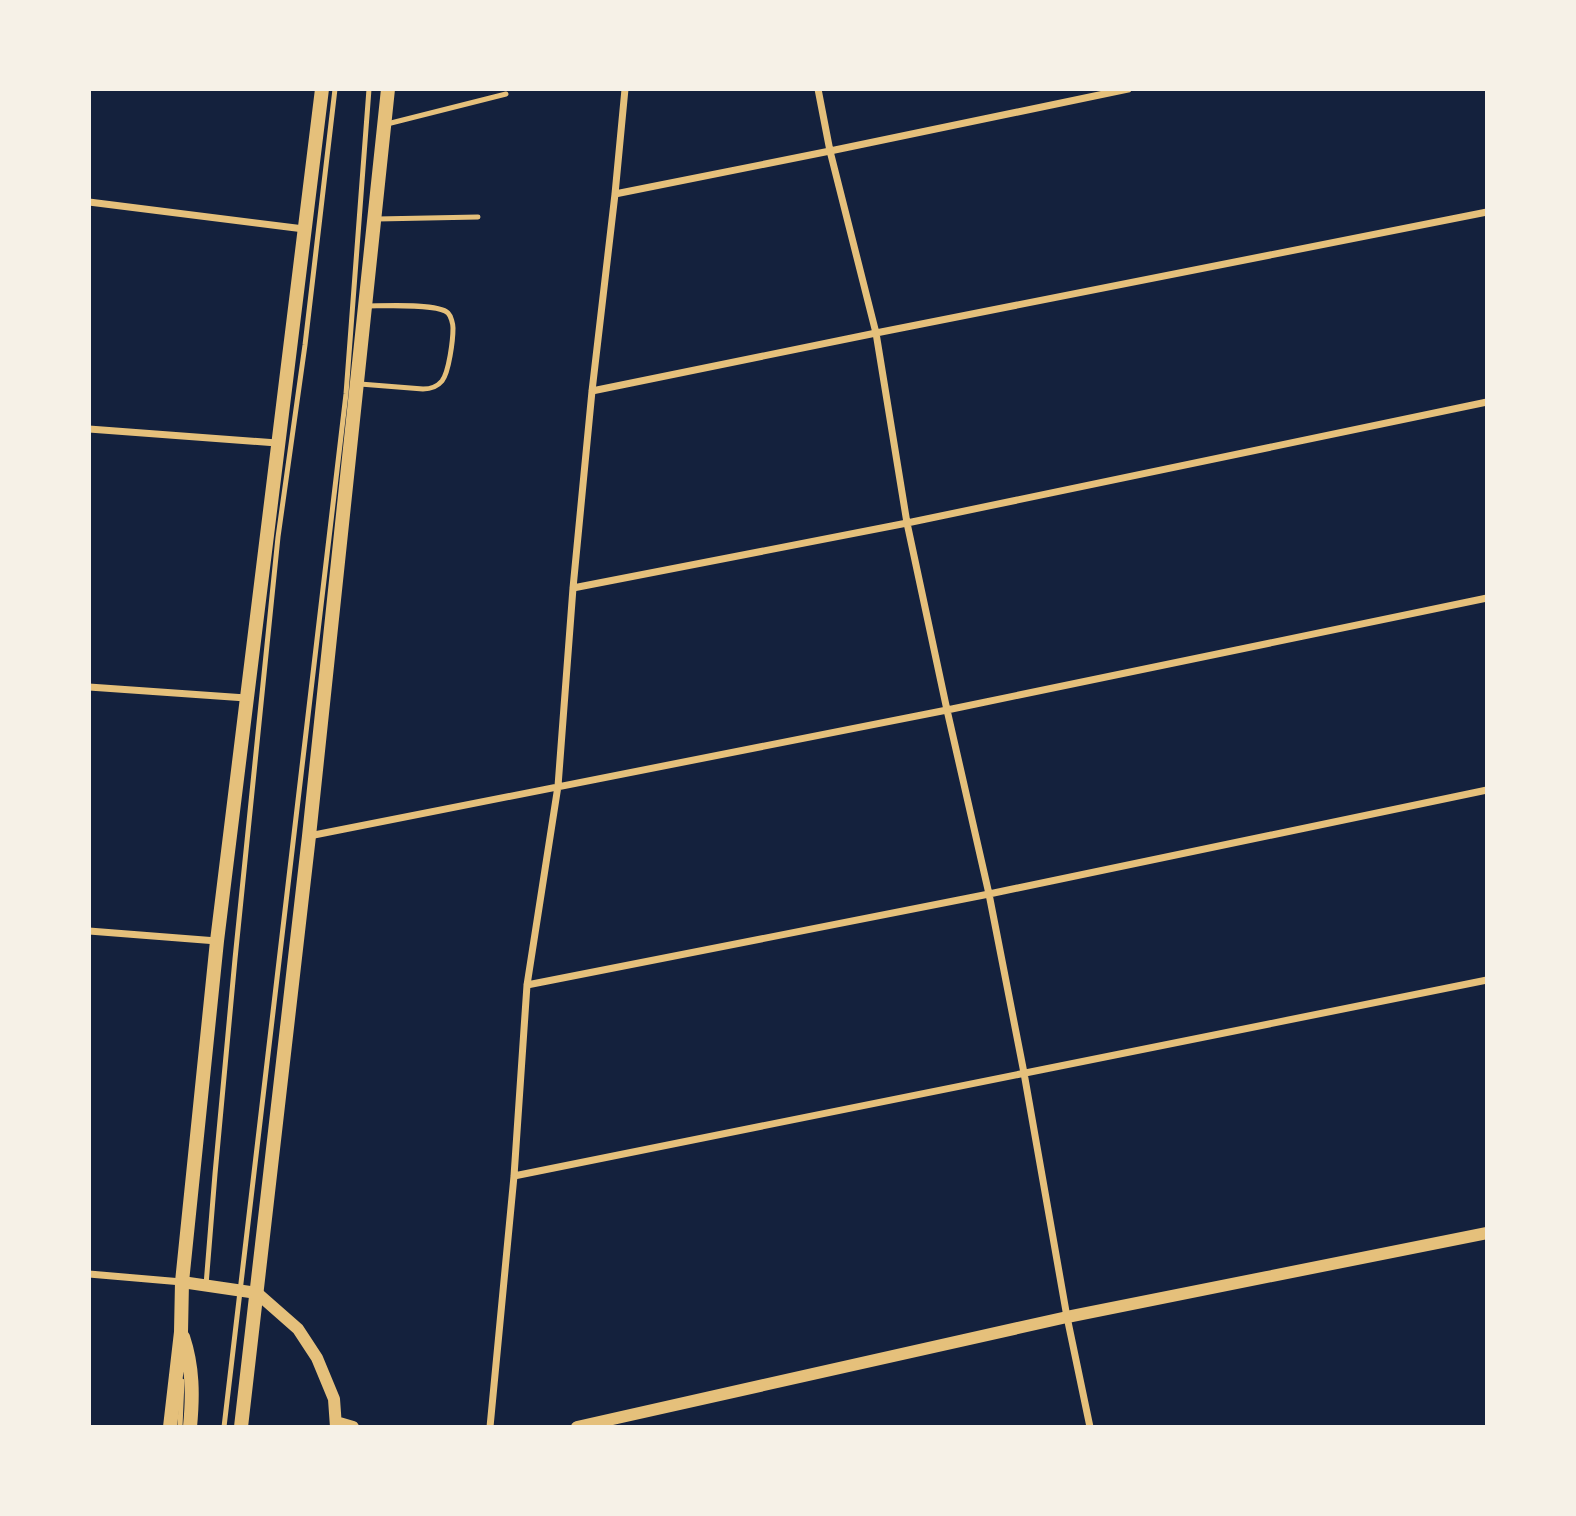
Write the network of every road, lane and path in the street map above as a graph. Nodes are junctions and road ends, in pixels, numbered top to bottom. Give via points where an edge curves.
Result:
1 (322, 89) edge
2 (335, 89) edge
3 (369, 89) edge
4 (388, 89) edge
5 (625, 89) edge
6 (818, 89) edge
7 (1128, 89) edge
8 (506, 94) dead end
9 (384, 124) junction
10 (830, 151) junction
11 (615, 194) junction
12 (89, 202) edge
13 (1487, 212) edge
14 (478, 217) dead end
15 (374, 219) junction
16 (305, 229) junction
17 (365, 306) junction
18 (876, 333) junction
19 (356, 384) junction
20 (592, 391) junction
21 (1487, 402) edge
22 (89, 429) edge
23 (277, 443) junction
24 (907, 523) junction
25 (573, 589) junction
26 (1487, 598) edge
27 (89, 687) edge
28 (246, 698) junction
29 (947, 710) junction
30 (558, 786) junction
31 (1487, 790) edge
32 (309, 836) junction
33 (989, 894) junction
34 (89, 932) edge
35 (217, 941) junction
36 (1487, 980) edge
37 (527, 985) junction
38 (1024, 1073) junction
39 (514, 1176) junction
40 (1487, 1233) edge
41 (89, 1274) edge
42 (182, 1282) junction
43 (206, 1285) junction
44 (240, 1290) junction
45 (257, 1293) junction
46 (1067, 1317) junction
47 (181, 1332) junction
48 (336, 1425) edge
49 (170, 1427) edge
50 (180, 1427) edge
51 (190, 1427) edge
52 (224, 1427) edge
53 (241, 1427) edge
54 (353, 1427) edge
55 (490, 1427) edge
56 (578, 1427) edge
57 (1090, 1427) edge

1 - 16 main road
2 - 43 lane via 278,537
3 - 44 lane via 346,394
4 - 9 main road
5 - 11 street
6 - 10 street
7 - 10 street
8 - 9 lane
9 - 15 main road
10 - 11 street
10 - 18 street
11 - 20 street
12 - 16 street
13 - 18 street
14 - 15 lane
15 - 17 main road
16 - 23 main road
17 - 19 main road
17 - 19 lane via 437,307 448,313 454,325 440,384 423,389
18 - 20 street
18 - 24 street
19 - 32 main road
20 - 25 street
21 - 24 street
22 - 23 street
23 - 28 main road
24 - 25 street
24 - 29 street
25 - 30 street
26 - 29 street
27 - 28 street
28 - 35 main road
29 - 30 street
29 - 33 street
30 - 32 street
30 - 37 street
31 - 33 street
32 - 45 main road
33 - 37 street
33 - 38 street
34 - 35 street
35 - 42 main road
36 - 38 street
37 - 39 street
38 - 39 street
38 - 46 street
39 - 55 street
40 - 46 street
41 - 42 street
42 - 43 street
42 - 47 main road
43 - 44 street
44 - 45 street
44 - 52 lane
45 - 48 street via 298,1329 317,1358 334,1398
45 - 53 main road
46 - 56 street
46 - 57 street
47 - 49 main road
47 - 50 lane
47 - 51 main road via 191,1370
48 - 54 street

